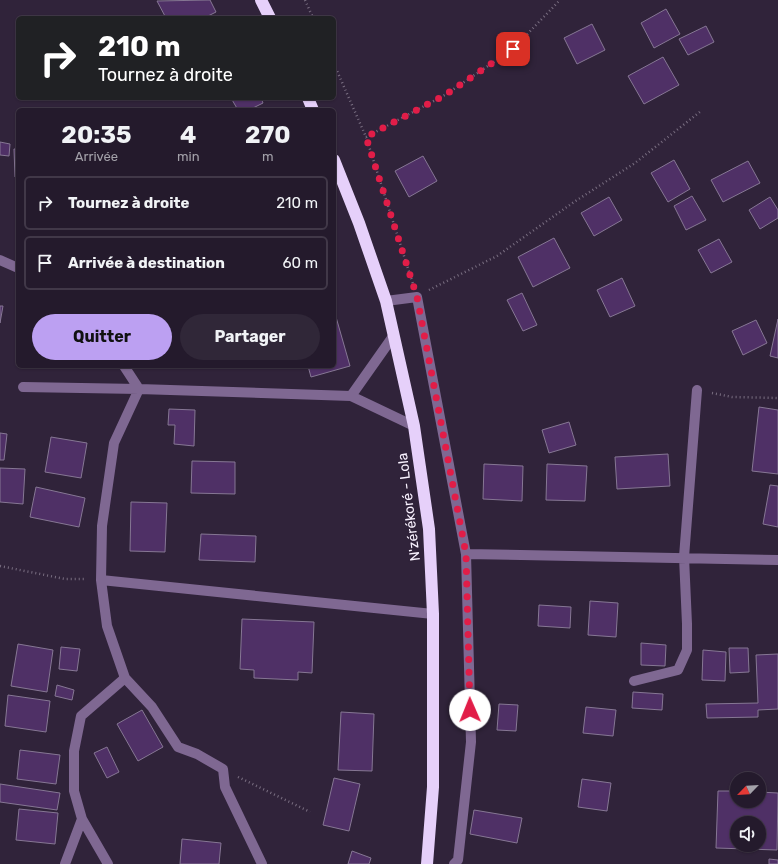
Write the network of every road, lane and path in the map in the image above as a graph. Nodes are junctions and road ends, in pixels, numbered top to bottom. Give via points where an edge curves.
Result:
1 (261, 0) edge
2 (305, 0) edge
3 (560, 0) edge
4 (269, 16) edge
5 (312, 16) edge
6 (336, 69) edge
7 (701, 112) dead end
8 (366, 137) junction
9 (336, 165) edge
10 (0, 260) edge
11 (16, 267) edge
12 (417, 297) junction
13 (386, 301) junction
14 (394, 335) junction
15 (125, 368) edge
16 (23, 387) dead end
17 (139, 389) junction
18 (697, 390) joint
19 (351, 396) junction
20 (778, 398) edge
21 (414, 426) junction
22 (466, 554) junction
23 (684, 557) junction
24 (778, 560) edge
25 (0, 566) edge
26 (101, 580) junction
27 (434, 614) junction
28 (125, 678) junction
29 (634, 681) dead end
30 (223, 769) junction
31 (310, 812) dead end
32 (82, 819) junction
33 (65, 864) edge
34 (108, 864) edge
35 (262, 864) edge
36 (427, 864) edge
37 (454, 864) edge

1 - 4 highway
2 - 5 path
3 - 8 path via 513,49 445,95
6 - 8 path
7 - 12 path via 635,162 497,256
8 - 12 path
9 - 13 highway, N'zérékoré - Lola
10 - 11 street
12 - 13 street
12 - 22 street
13 - 14 highway, N'zérékoré - Lola
14 - 19 street
14 - 21 highway, N'zérékoré - Lola
15 - 17 street
16 - 17 street
17 - 19 street
17 - 26 street via 114,443 102,526
18 - 20 path via 732,397
18 - 23 street
19 - 21 street
21 - 27 highway, N'zérékoré - Lola via 429,529
22 - 23 street
22 - 37 street via 471,742 458,860
23 - 24 street
23 - 29 street via 687,650 678,670
25 - 26 path via 65,579
26 - 27 street
26 - 28 street via 107,626
27 - 36 highway, N'zérékoré - Lola via 433,787
28 - 30 street via 152,707 178,747 197,754
28 - 32 street via 81,716 74,752 74,791
30 - 31 path
30 - 35 street via 225,787
32 - 33 street
32 - 34 street

